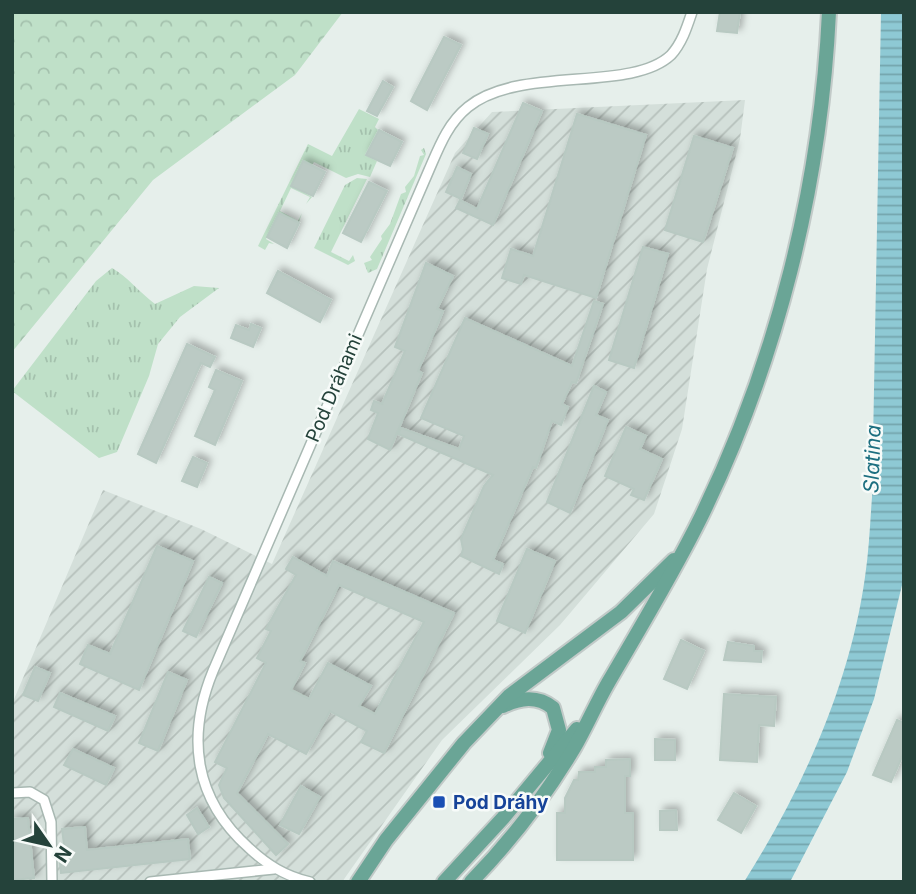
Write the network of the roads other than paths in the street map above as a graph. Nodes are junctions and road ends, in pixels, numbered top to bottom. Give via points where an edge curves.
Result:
1 (692, 12) edge
2 (829, 12) edge
3 (683, 552) junction
4 (595, 706) junction
5 (498, 708) junction
6 (538, 776) junction
7 (12, 793) edge
8 (274, 869) junction
9 (473, 880) edge
10 (52, 882) edge
11 (150, 882) edge
12 (310, 882) edge
13 (358, 882) edge
14 (444, 882) edge

1 - 8 street, Pod Dráhami via 678,46 659,63 493,92 461,113 440,144 213,671 200,711 199,755 212,804 234,835
2 - 3 main road via 818,127 784,293 740,425
3 - 4 main road
3 - 5 main road via 621,612
4 - 6 main road
4 - 9 main road via 545,795
5 - 6 main road via 533,699 547,703 556,714 558,738
5 - 13 main road via 464,743
6 - 14 main road
7 - 10 street via 30,792 44,800 51,822
8 - 11 street
8 - 12 street, Pod Dráhami

